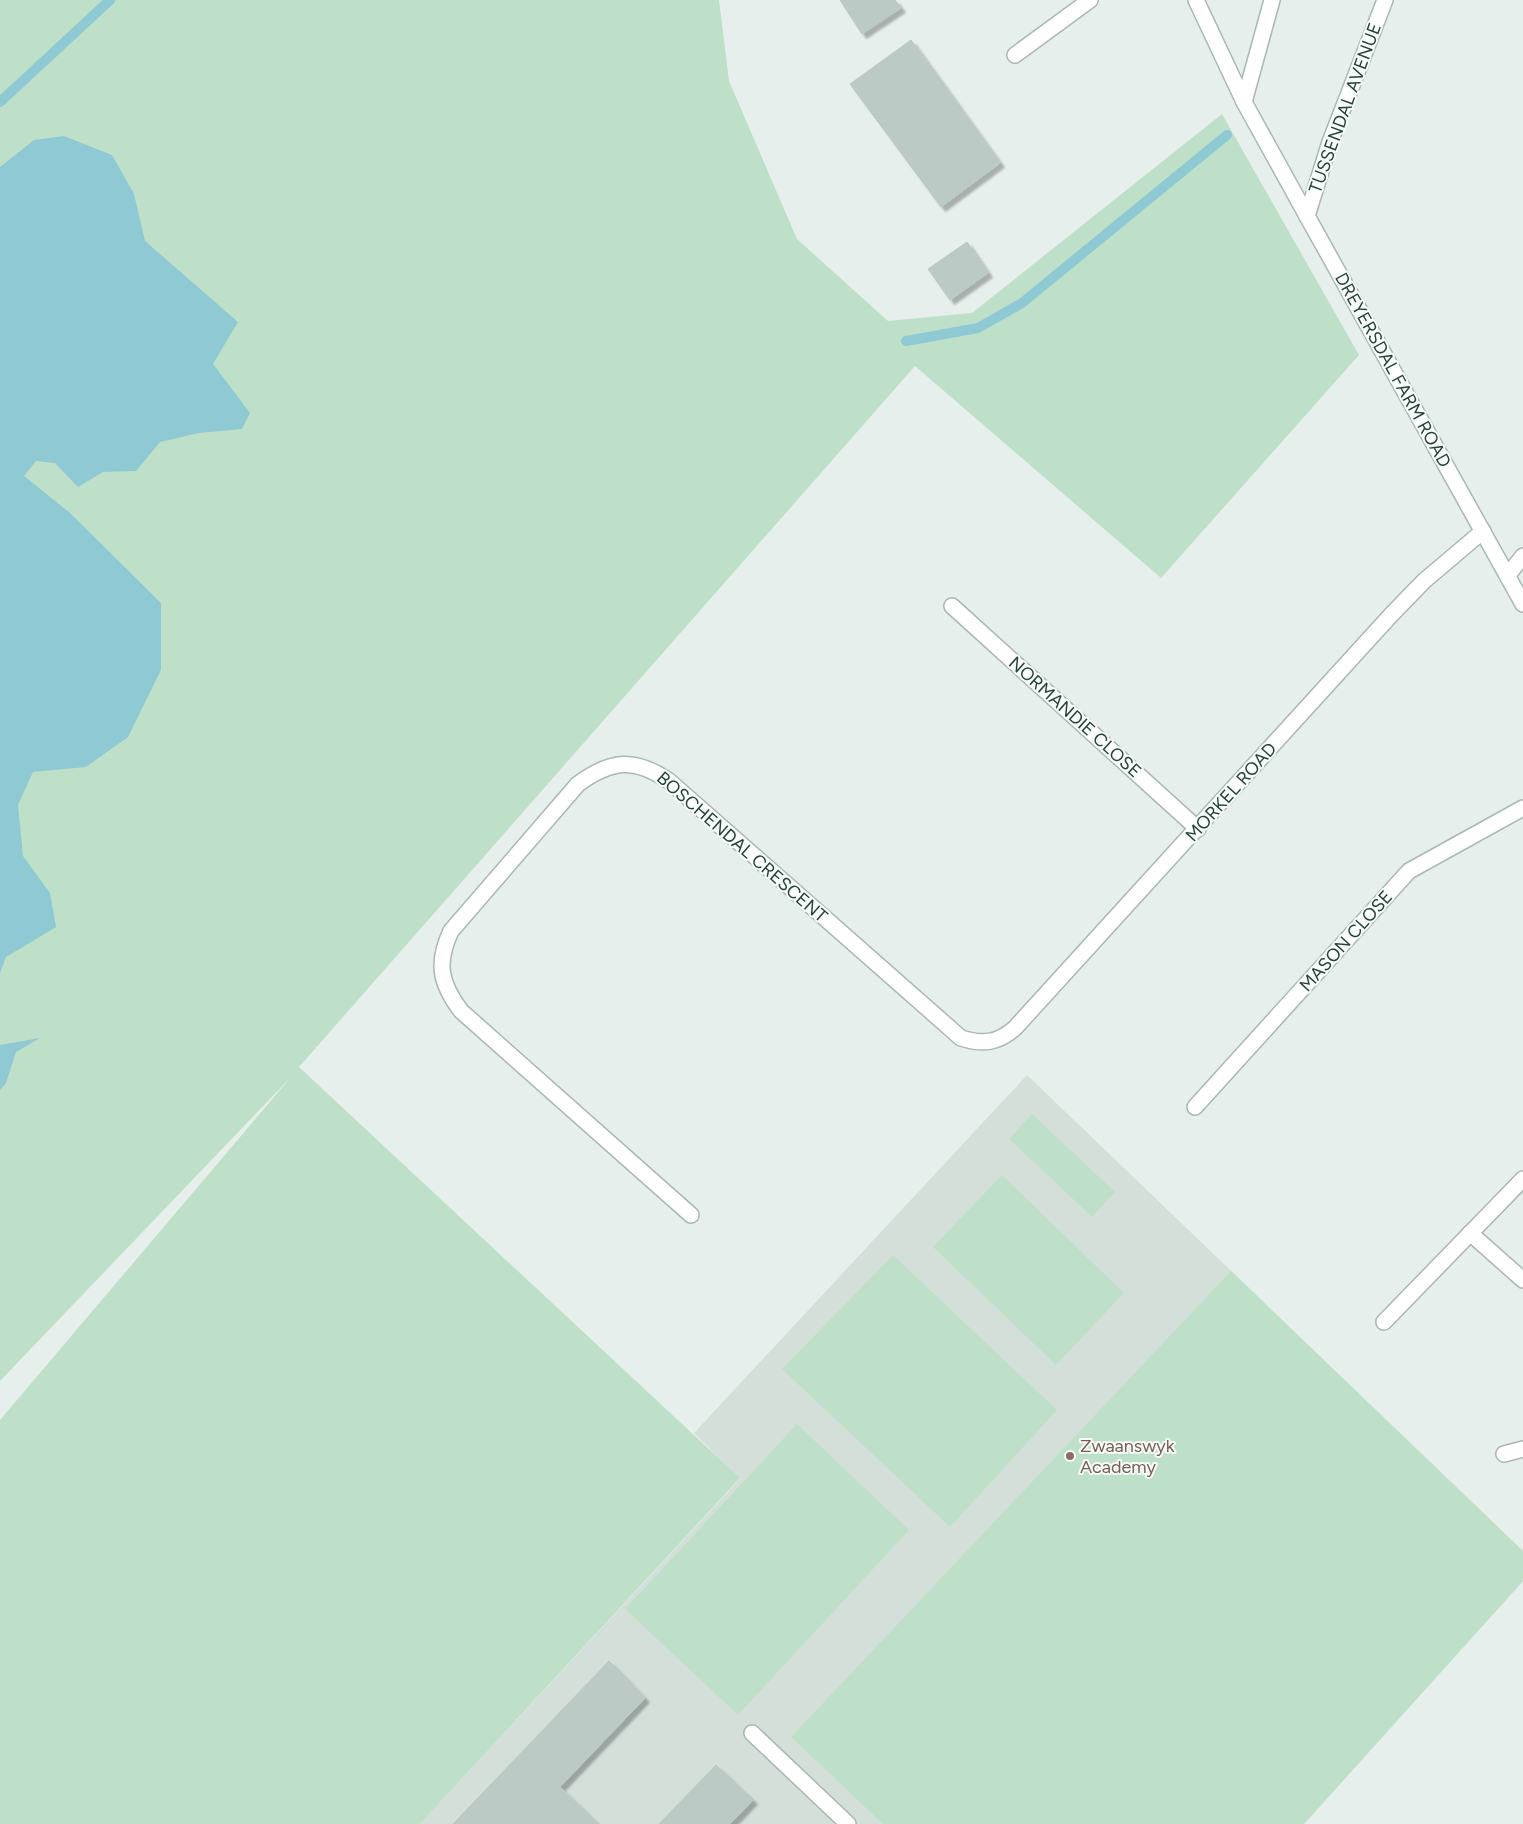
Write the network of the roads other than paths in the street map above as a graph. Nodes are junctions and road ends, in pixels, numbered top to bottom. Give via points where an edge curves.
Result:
1 (1090, 0) edge
2 (1196, 0) edge
3 (1272, 0) edge
4 (1385, 0) edge
5 (1015, 55) dead end
6 (1244, 102) junction
7 (1307, 216) junction
8 (1483, 531) junction
9 (1523, 556) edge
10 (1508, 575) junction
11 (1523, 604) edge
12 (952, 606) dead end
13 (1523, 808) edge
14 (1198, 829) junction
15 (976, 1043) joint
16 (1195, 1107) dead end
17 (1523, 1179) edge
18 (691, 1216) dead end
19 (1470, 1233) junction
20 (1523, 1280) edge
21 (1384, 1322) dead end
22 (1523, 1449) edge
23 (1504, 1454) dead end
24 (752, 1734) dead end
25 (848, 1824) edge

1 - 5 street
2 - 6 street, DREYERSDAL FARM ROAD
3 - 6 street
4 - 7 street, TUSSENDAL AVENUE via 1330,142
6 - 7 street, DREYERSDAL FARM ROAD
7 - 8 street, DREYERSDAL FARM ROAD
8 - 10 street, DREYERSDAL FARM ROAD
8 - 14 street, MORKEL ROAD via 1424,581 1398,608
9 - 10 street
10 - 11 street, DREYERSDAL FARM ROAD
12 - 14 street, NORMANDIE CLOSE
13 - 16 street, MASON CLOSE via 1409,870
14 - 15 street, MORKEL ROAD via 1015,1028 1005,1037
15 - 18 street, BOSCHENDAL CRESCENT via 961,1038 654,771 634,764 597,770 578,784 451,931 441,960 442,978 461,1011
17 - 19 street
19 - 20 street
19 - 21 street
22 - 23 street
24 - 25 street

